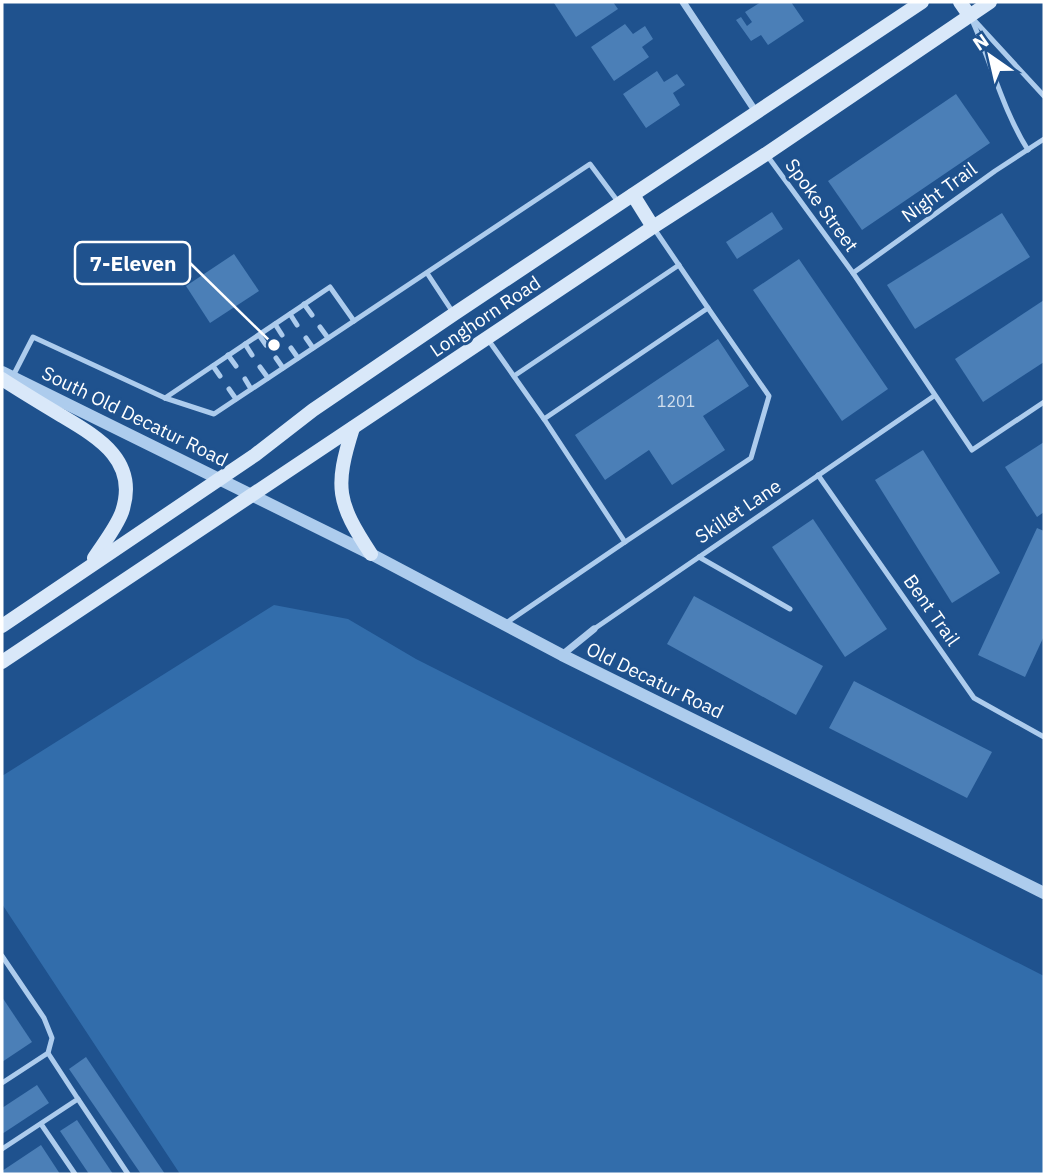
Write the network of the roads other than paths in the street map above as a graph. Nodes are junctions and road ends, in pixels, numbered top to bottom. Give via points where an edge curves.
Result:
1 (683, 2) edge
2 (922, 2) edge
3 (960, 2) edge
4 (990, 2) edge
5 (969, 15) junction
6 (1044, 96) edge
7 (756, 111) junction
8 (1044, 139) edge
9 (1028, 149) junction
10 (766, 154) junction
11 (633, 195) junction
12 (620, 203) junction
13 (653, 227) junction
14 (678, 265) junction
15 (427, 273) junction
16 (853, 273) junction
17 (304, 304) junction
18 (708, 308) junction
19 (290, 314) junction
20 (454, 314) junction
21 (312, 315) dead end
22 (354, 321) junction
23 (275, 324) junction
24 (297, 325) dead end
25 (320, 327) dead end
26 (259, 335) junction
27 (282, 335) dead end
28 (306, 338) dead end
29 (328, 338) junction
30 (487, 338) junction
31 (245, 344) junction
32 (266, 345) dead end
33 (291, 348) dead end
34 (313, 348) junction
35 (228, 355) junction
36 (252, 355) dead end
37 (276, 358) dead end
38 (298, 358) junction
39 (212, 366) junction
40 (236, 366) dead end
41 (260, 367) dead end
42 (283, 368) junction
43 (5, 376) edge
44 (219, 376) dead end
45 (514, 376) junction
46 (268, 378) junction
47 (245, 379) dead end
48 (229, 388) dead end
49 (251, 389) junction
50 (934, 396) junction
51 (165, 398) junction
52 (236, 399) junction
53 (1044, 402) edge
54 (544, 419) junction
55 (353, 428) junction
56 (818, 475) junction
57 (220, 478) junction
58 (252, 495) junction
59 (625, 542) junction
60 (372, 554) junction
61 (699, 557) junction
62 (89, 565) junction
63 (790, 609) dead end
64 (504, 624) junction
65 (2, 626) edge
66 (594, 629) joint
67 (562, 655) junction
68 (2, 662) edge
69 (1044, 737) edge
70 (1044, 893) edge
71 (2, 956) edge
72 (48, 1053) junction
73 (2, 1083) edge
74 (78, 1100) junction
75 (41, 1124) junction
76 (2, 1149) edge
77 (75, 1174) edge
78 (128, 1174) edge

1 - 7 street
2 - 7 main road, Longhorn Road
3 - 5 main road
4 - 5 main road, Longhorn Road
5 - 6 lane
5 - 9 lane via 1012,122
5 - 10 main road, Longhorn Road
7 - 11 main road, Longhorn Road
8 - 9 lane, Night Trail
9 - 16 lane, Night Trail
10 - 13 main road, Longhorn Road
10 - 16 lane, Spoke Street
11 - 12 main road, Longhorn Road
11 - 13 main road
12 - 15 lane via 590,164
12 - 20 main road, Longhorn Road
13 - 14 lane
13 - 30 main road, Longhorn Road
14 - 18 lane
14 - 45 lane
15 - 20 lane
15 - 22 lane
16 - 50 lane, Spoke Street
17 - 19 lane
17 - 21 lane
17 - 22 lane via 330,287
18 - 54 lane
18 - 59 lane via 769,396 751,458
19 - 23 lane
19 - 24 lane
20 - 57 main road, Longhorn Road
22 - 29 lane
23 - 26 lane
23 - 27 lane
25 - 29 lane
26 - 31 lane
26 - 32 lane
28 - 34 lane
29 - 34 lane
30 - 45 lane
30 - 55 main road, Longhorn Road
31 - 35 lane
31 - 36 lane
33 - 38 lane
34 - 38 lane
35 - 39 lane
35 - 40 lane
37 - 42 lane
38 - 42 lane
39 - 44 lane
39 - 51 lane
41 - 46 lane
42 - 46 lane
43 - 51 lane via 33,337
43 - 57 street, South Old Decatur Road
43 - 62 main road via 97,437 119,462 126,484 122,512
45 - 54 lane
46 - 49 lane
47 - 49 lane
48 - 52 lane
49 - 52 lane
50 - 53 lane via 972,450
50 - 56 lane, Skillet Lane
51 - 52 lane via 214,414
54 - 59 lane
55 - 58 main road, Longhorn Road
55 - 60 main road via 343,459 341,494 351,523
56 - 61 lane, Skillet Lane
56 - 69 lane, Bent Trail via 974,698
57 - 58 street, South Old Decatur Road
57 - 62 main road, Longhorn Road
58 - 60 street, Old Decatur Road
58 - 68 main road, Longhorn Road
59 - 64 lane
60 - 64 street, Old Decatur Road
61 - 63 lane
61 - 66 lane, Skillet Lane
62 - 65 main road, Longhorn Road
64 - 67 street, Old Decatur Road
66 - 67 street, Skillet Lane
67 - 70 street, Old Decatur Road
71 - 72 lane via 44,1018 51,1038
72 - 73 lane
72 - 74 lane
74 - 75 lane
74 - 78 lane
75 - 76 lane
75 - 77 lane

